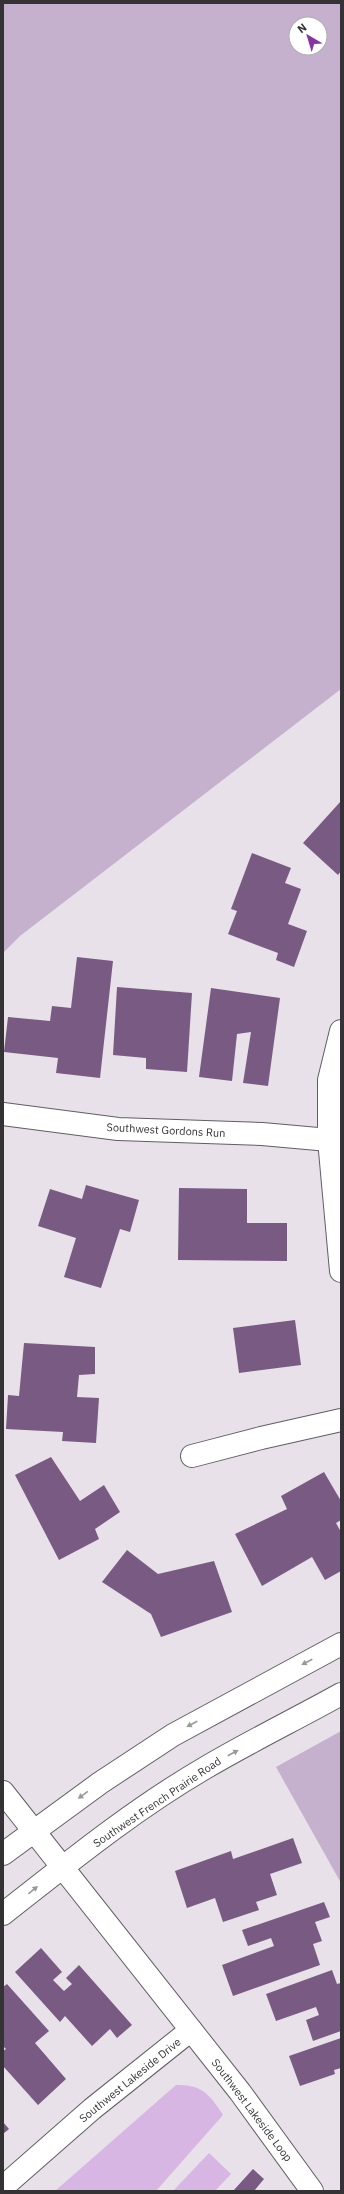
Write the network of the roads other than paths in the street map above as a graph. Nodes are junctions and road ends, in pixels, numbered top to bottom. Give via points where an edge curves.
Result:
1 (341, 1031) edge
2 (3, 1114) edge
3 (329, 1140) junction
4 (341, 1271) edge
5 (341, 1420) edge
6 (192, 1456) dead end
7 (341, 1644) edge
8 (341, 1694) edge
9 (3, 1792) edge
10 (34, 1831) junction
11 (3, 1854) edge
12 (63, 1866) junction
13 (3, 1914) edge
14 (191, 2030) junction
15 (3, 2187) edge
16 (312, 2191) edge

1 - 3 street via 330,1080
2 - 3 street, Southwest Gordons Run via 118,1129 262,1134
3 - 4 street
5 - 6 street
7 -> 10 street via 174,1734
12 -> 8 street, Southwest French Prairie Road via 204,1768
9 - 10 street
10 - 11 street
10 - 12 street
13 -> 12 street, Southwest French Prairie Road
12 - 14 street, Southwest Lakeside Drive
14 - 15 street, Southwest Lakeside Drive via 92,2109
14 - 16 street, Southwest Lakeside Loop

